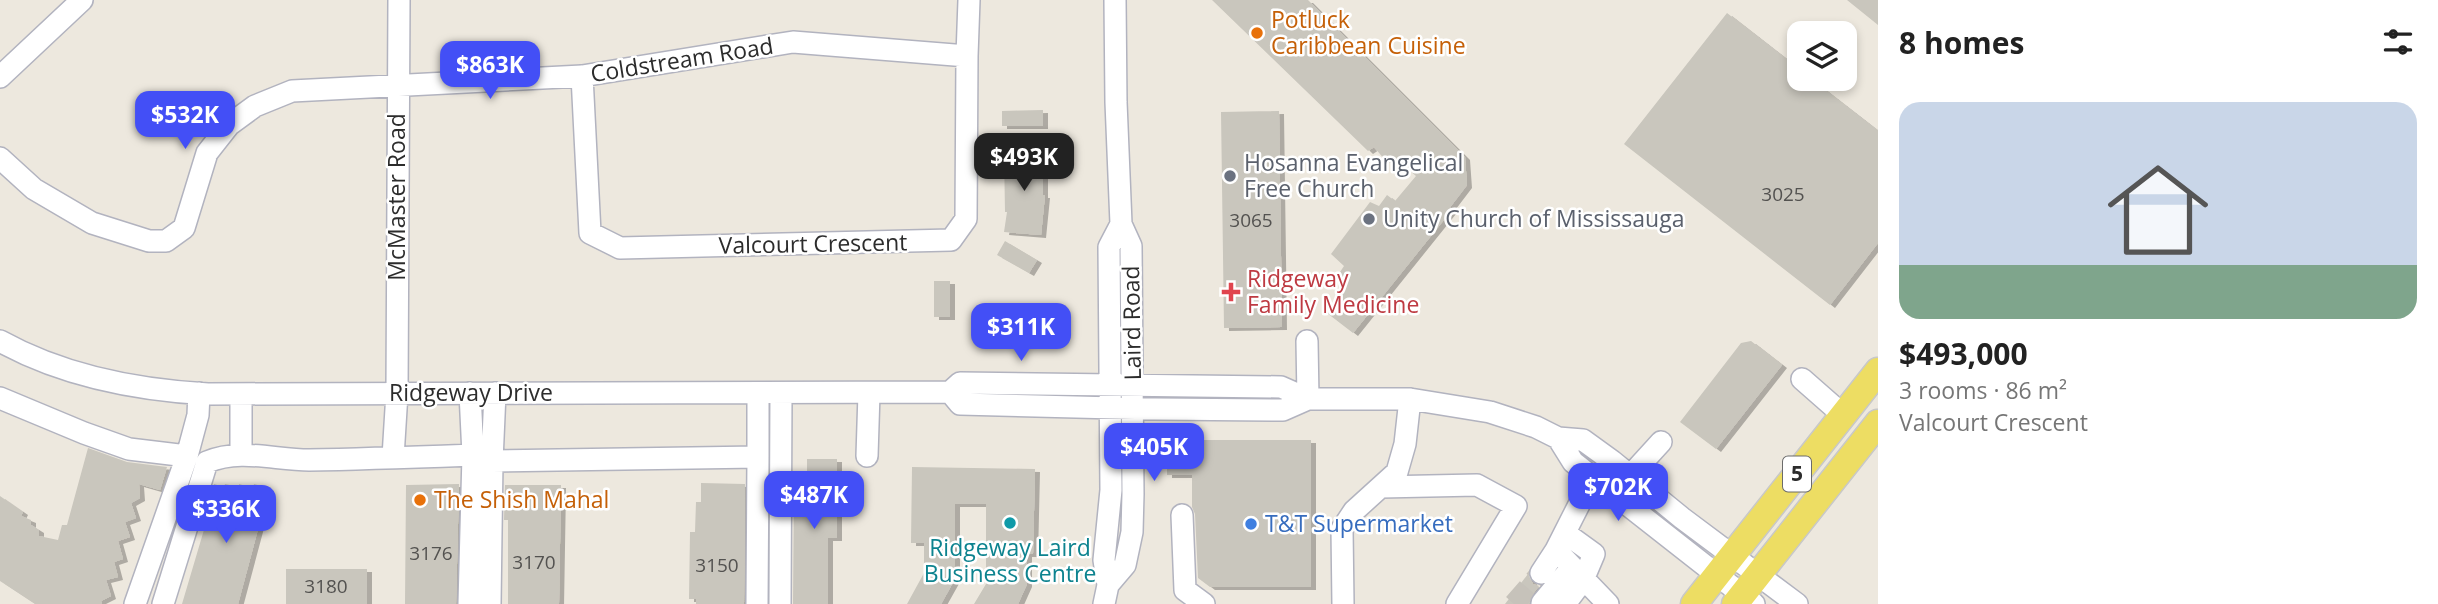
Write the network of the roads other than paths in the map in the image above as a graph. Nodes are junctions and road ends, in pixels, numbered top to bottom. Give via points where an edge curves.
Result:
1 (82, 0) edge
2 (399, 0) edge
3 (970, 0) edge
4 (1115, 0) edge
5 (967, 56) junction
6 (582, 76) junction
7 (0, 77) edge
8 (397, 84) junction
9 (0, 158) edge
10 (1121, 224) junction
11 (0, 341) edge
12 (1307, 341) dead end
13 (1878, 371) edge
14 (1802, 379) dead end
15 (1111, 386) junction
16 (1133, 386) junction
17 (199, 393) junction
18 (397, 393) junction
19 (470, 393) junction
20 (495, 393) junction
21 (758, 393) junction
22 (781, 393) junction
23 (869, 393) junction
24 (950, 393) junction
25 (242, 394) junction
26 (0, 398) edge
27 (1308, 398) junction
28 (1410, 398) junction
29 (1111, 408) junction
30 (1134, 409) junction
31 (1843, 415) junction
32 (1878, 423) edge
33 (1558, 438) junction
34 (1661, 442) dead end
35 (241, 454) junction
36 (187, 456) junction
37 (867, 456) dead end
38 (393, 457) junction
39 (758, 457) junction
40 (483, 458) junction
41 (1630, 476) junction
42 (1593, 477) junction
43 (1381, 487) junction
44 (1182, 515) dead end
45 (1561, 541) junction
46 (1541, 573) tunnel mouth
47 (1739, 582) edge
48 (1588, 589) edge
49 (1106, 594) edge
50 (1542, 603) edge
51 (135, 604) edge
52 (163, 604) edge
53 (469, 604) edge
54 (490, 604) edge
55 (757, 604) edge
56 (780, 604) edge
57 (1204, 604) edge
58 (1343, 604) edge
59 (1457, 604) edge
60 (1565, 604) edge
61 (1694, 604) edge
62 (1797, 604) edge

1 - 7 street
2 - 8 street, McMaster Road
3 - 5 street, Valcourt Crescent
4 - 10 street, Laird Road
5 - 6 street, Coldstream Road via 793,43
5 - 6 street, Valcourt Crescent via 966,219 951,240 620,248 603,241 590,233
6 - 8 street, Coldstream Road
8 - 9 street, Coldstream Road via 292,91 255,106 229,125 207,153 184,228 166,241 149,241 92,223 34,189
8 - 18 street, McMaster Road
10 - 15 street, Laird Road via 1109,247
10 - 16 street, Laird Road via 1131,246
11 - 17 street, Ridgeway Drive via 80,374
12 - 27 street
13 - 31 main road, 5
14 - 31 street
15 - 16 street, Ridgeway Drive
15 - 24 street, Ridgeway Drive via 960,383
15 - 29 street, Laird Road
16 - 27 street, Ridgeway Drive via 1281,387
16 - 30 street, Laird Road
17 - 25 street, Ridgeway Drive
17 - 36 street
18 - 19 street, Ridgeway Drive
18 - 25 street, Ridgeway Drive
18 - 38 street, McMaster Road
19 - 20 street, Ridgeway Drive
19 - 40 street
20 - 21 street, Ridgeway Drive
20 - 40 street
21 - 22 street, Ridgeway Drive
21 - 39 street
22 - 23 street, Ridgeway Drive
22 - 56 street
23 - 24 street, Ridgeway Drive
23 - 37 street
24 - 29 street, Ridgeway Drive via 961,404
25 - 35 street
26 - 36 street via 129,449
27 - 28 street, Ridgeway Drive
27 - 30 street, Ridgeway Drive via 1283,410
28 - 33 street, Ridgeway Drive via 1512,418
28 - 43 street via 1397,472
29 - 30 street, Ridgeway Drive
29 - 49 street, Laird Road
30 - 49 street, Laird Road via 1132,532 1125,565
31 - 47 main road, 5
32 - 47 main road, 5
33 - 41 street, Ridgeway Drive via 1583,440
33 - 42 street, Ridgeway Drive via 1573,461
34 - 41 street
35 - 38 street via 306,460
35 - 52 street via 207,462
36 - 51 street
38 - 40 street
39 - 40 street
39 - 55 street
40 - 53 street
40 - 54 street
41 - 47 street, Ridgeway Drive via 1682,518
42 - 45 street
42 - 47 street, Ridgeway Drive
43 - 58 street via 1342,529
43 - 59 street via 1477,485 1516,506
44 - 57 street via 1185,590
45 - 46 street
45 - 48 street via 1594,554
47 - 61 main road, 5
47 - 62 street
48 - 50 street
48 - 60 street

